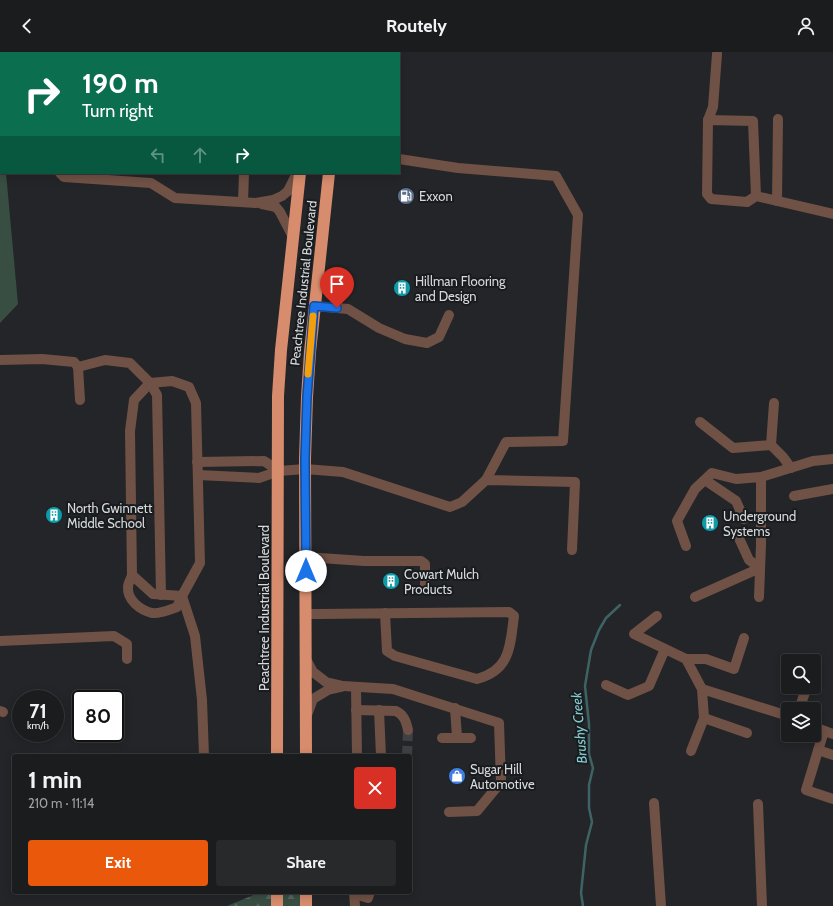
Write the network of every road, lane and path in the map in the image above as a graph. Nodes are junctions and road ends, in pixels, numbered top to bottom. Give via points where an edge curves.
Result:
1 (716, 54) dead end
2 (778, 119) dead end
3 (708, 120) junction
4 (400, 159) edge
5 (61, 174) edge
6 (244, 174) edge
7 (297, 174) edge
8 (298, 174) edge
9 (329, 174) edge
10 (133, 177) edge
11 (756, 196) junction
12 (777, 201) junction
13 (244, 202) junction
14 (256, 203) junction
15 (833, 214) edge
16 (293, 237) junction
17 (314, 306) junction
18 (449, 315) dead end
19 (0, 360) edge
20 (78, 367) junction
21 (150, 383) junction
22 (80, 400) dead end
23 (774, 403) dead end
24 (700, 422) dead end
25 (771, 445) junction
26 (833, 459) edge
27 (197, 462) junction
28 (792, 468) junction
29 (305, 469) junction
30 (279, 471) junction
31 (198, 475) junction
32 (761, 477) junction
33 (486, 480) junction
34 (705, 480) junction
35 (833, 489) edge
36 (794, 496) dead end
37 (744, 519) dead end
38 (738, 536) dead end
39 (686, 546) dead end
40 (572, 550) dead end
41 (305, 556) junction
42 (760, 568) junction
43 (132, 575) junction
44 (425, 585) dead end
45 (161, 595) junction
46 (182, 596) junction
47 (695, 597) dead end
48 (759, 597) dead end
49 (385, 613) junction
50 (306, 614) junction
51 (657, 616) dead end
52 (744, 638) dead end
53 (0, 641) edge
54 (665, 649) junction
55 (306, 658) junction
56 (127, 659) dead end
57 (686, 659) junction
58 (606, 685) dead end
59 (343, 686) junction
60 (356, 687) junction
61 (702, 689) junction
62 (455, 708) junction
63 (356, 710) junction
64 (379, 710) junction
65 (781, 714) edge
66 (306, 718) junction
67 (704, 718) junction
68 (408, 730) tunnel mouth
69 (829, 732) edge
70 (747, 733) dead end
71 (457, 737) junction
72 (442, 738) dead end
73 (471, 738) dead end
74 (818, 750) junction
75 (691, 751) dead end
76 (204, 754) edge
77 (277, 754) edge
78 (306, 754) edge
79 (357, 754) edge
80 (381, 754) edge
81 (833, 755) edge
82 (833, 799) edge
83 (654, 803) dead end
84 (758, 804) dead end
85 (449, 812) dead end
86 (277, 894) edge
87 (306, 894) edge
88 (354, 894) edge
89 (357, 894) edge
90 (369, 894) edge
91 (277, 906) edge
92 (306, 906) edge
93 (355, 906) edge
94 (661, 906) edge
95 (762, 906) edge

1 - 3 street via 713,107
2 - 12 street
3 - 11 street via 753,121
3 - 11 street via 707,194 711,199 747,202
4 - 33 street via 458,168 556,176 578,215 563,441 506,442
5 - 10 street via 64,177
6 - 13 street
7 - 14 street via 288,191 282,196
8 - 16 highway, Peachtree Industrial Boulevard
9 - 17 highway, Peachtree Industrial Boulevard
10 - 13 street via 151,183 175,198
11 - 12 street
12 - 15 street
13 - 14 street
14 - 16 street via 276,208
16 - 30 highway, Peachtree Industrial Boulevard via 278,396
17 - 18 street via 348,309 379,328 405,339 426,343 439,337
17 - 29 highway, Peachtree Industrial Boulevard
19 - 20 street via 74,362
20 - 21 street via 105,360 130,363
20 - 22 street
21 - 27 street via 172,381 190,387 196,403
21 - 43 street via 134,400 130,431
21 - 45 street via 157,395
23 - 25 street
24 - 25 street via 733,448
25 - 28 street
26 - 28 street
27 - 30 street via 264,462
27 - 31 street
28 - 32 street
29 - 30 street
29 - 33 street via 343,472 450,507 462,502
29 - 41 highway, Peachtree Industrial Boulevard
30 - 31 street via 260,478
30 - 77 highway, Peachtree Industrial Boulevard
31 - 46 street via 200,563
32 - 34 street via 736,479 712,473
32 - 42 street
33 - 40 street via 575,482
34 - 37 street via 736,501
34 - 39 street via 695,489 677,521
35 - 36 street
38 - 42 street via 749,560
41 - 44 street via 364,561 421,561 425,564
41 - 50 highway, Peachtree Industrial Boulevard
42 - 47 street
42 - 48 street
43 - 45 street via 153,594
43 - 46 street via 128,588 132,601 141,608 153,613 165,611 177,607
45 - 46 street
46 - 76 street via 195,636 202,700
49 - 49 street via 508,612 514,616 510,649 495,671 477,678 395,656 387,651
49 - 50 street
50 - 55 highway, Peachtree Industrial Boulevard
51 - 54 street via 634,634
52 - 57 street via 734,669 706,659
53 - 56 street via 114,636 127,644
54 - 57 street
54 - 58 street via 649,686 628,695
55 - 59 street via 314,672 326,682
55 - 66 highway, Peachtree Industrial Boulevard
57 - 61 street
59 - 60 street
59 - 66 street via 328,690 313,699
60 - 62 street via 393,689
60 - 63 street
61 - 65 street
61 - 67 street
62 - 71 street
62 - 85 street via 500,723 501,782 477,811
63 - 64 street
63 - 79 street
64 - 68 street via 396,711 401,714
64 - 80 street
66 - 78 highway, Peachtree Industrial Boulevard
67 - 70 street
67 - 75 street
69 - 74 street
71 - 72 street
71 - 73 street
74 - 81 street
74 - 82 street via 806,790
83 - 94 street
84 - 95 street
86 - 91 highway
87 - 92 highway
88 - 93 street
89 - 90 street via 368,898

